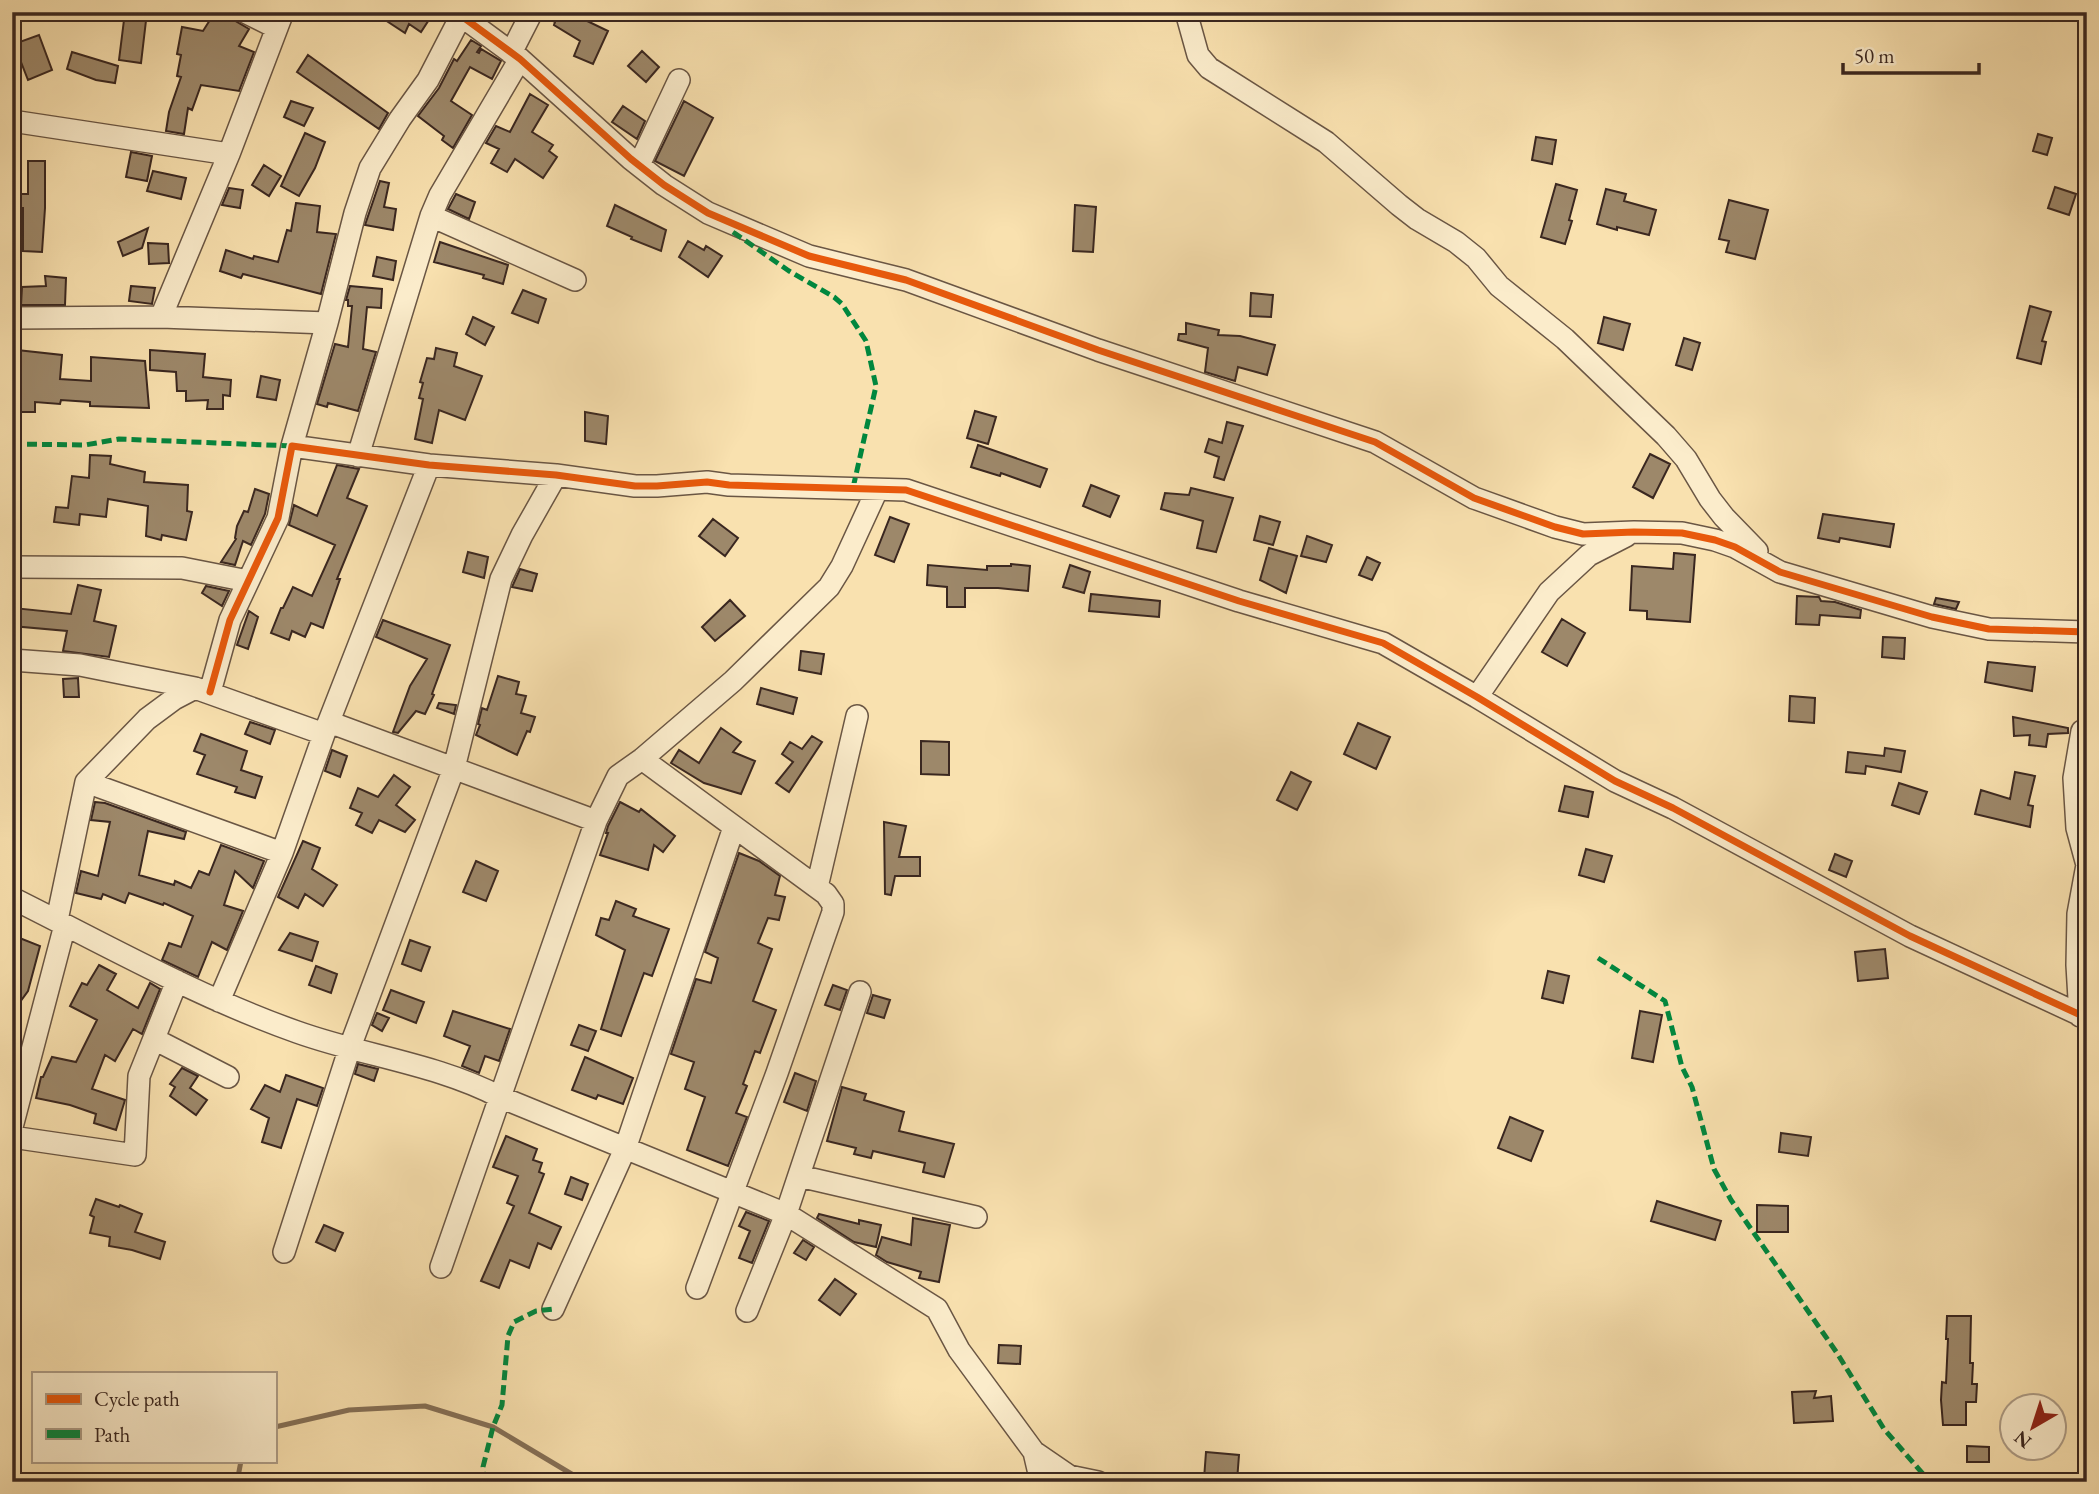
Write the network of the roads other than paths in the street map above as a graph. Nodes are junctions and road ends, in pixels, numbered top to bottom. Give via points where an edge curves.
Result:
1 (246, 12) edge
2 (532, 12) edge
3 (1186, 12) edge
4 (458, 14) edge
5 (280, 20) edge
6 (515, 56) junction
7 (679, 80) dead end
8 (12, 121) edge
9 (229, 154) junction
10 (639, 165) junction
11 (431, 216) junction
12 (575, 280) dead end
13 (12, 317) edge
14 (161, 317) junction
15 (327, 323) junction
16 (292, 446) junction
17 (358, 456) junction
18 (429, 465) junction
19 (556, 474) junction
20 (877, 490) junction
21 (1634, 532) junction
22 (12, 567) edge
23 (1780, 572) junction
24 (248, 581) junction
25 (2087, 632) edge
26 (12, 660) edge
27 (203, 690) junction
28 (1477, 697) junction
29 (857, 716) dead end
30 (326, 728) junction
31 (2082, 731) dead end
32 (642, 759) junction
33 (454, 768) junction
34 (86, 782) junction
35 (596, 821) junction
36 (734, 827) junction
37 (282, 853) junction
38 (817, 887) junction
39 (12, 898) edge
40 (61, 923) junction
41 (177, 981) junction
42 (860, 992) dead end
43 (219, 1001) junction
44 (2084, 1017) edge
45 (154, 1038) junction
46 (350, 1047) junction
47 (228, 1077) dead end
48 (500, 1097) junction
49 (12, 1127) edge
50 (12, 1137) edge
51 (625, 1149) junction
52 (799, 1175) junction
53 (732, 1192) junction
54 (786, 1214) junction
55 (976, 1217) dead end
56 (284, 1252) dead end
57 (441, 1267) dead end
58 (697, 1288) dead end
59 (553, 1309) dead end
60 (747, 1311) dead end
61 (1034, 1452) junction
62 (1041, 1482) edge
63 (1098, 1482) edge

1 - 5 street
2 - 6 street
3 - 23 street via 1198,55 1209,68 1326,142 1399,205 1476,258 1499,286 1565,339 1665,436 1724,517
4 - 6 street
4 - 15 street via 428,80 370,168
5 - 9 street
6 - 10 street
6 - 11 street
7 - 10 street
8 - 9 street
9 - 14 street
10 - 21 street via 708,213 809,256 906,280 1375,442 1497,508 1583,534
11 - 12 street
11 - 17 street
13 - 14 street
14 - 15 street
15 - 16 street
16 - 17 street
16 - 24 street via 278,519
17 - 18 street
18 - 19 street
18 - 30 street
19 - 20 street via 635,486 707,482
19 - 33 street via 501,579
20 - 28 street via 915,493 1239,601 1383,643
20 - 32 street via 829,587 733,681
21 - 23 street via 1682,533 1715,540
21 - 28 street via 1589,555 1549,592
22 - 24 street via 182,568
23 - 25 street via 1989,629
24 - 27 street
26 - 27 street via 80,665
27 - 30 street
27 - 34 street via 174,699 147,719
28 - 44 street via 1615,780 1910,936
29 - 38 street
30 - 33 street
30 - 37 street
31 - 44 street via 2074,778 2077,828 2087,865 2078,914 2077,965
32 - 35 street via 618,776
32 - 36 street
33 - 35 street
33 - 46 street
34 - 37 street
34 - 40 street
35 - 48 street
36 - 38 street
36 - 51 street
37 - 43 street
38 - 53 street via 831,899 833,912
39 - 40 street
40 - 41 street
40 - 49 street
41 - 43 street
41 - 45 street
42 - 52 street
43 - 46 street
45 - 47 street
45 - 50 street via 139,1076 135,1155
46 - 48 street via 471,1082
46 - 56 street
48 - 51 street
48 - 57 street
51 - 53 street
51 - 59 street
52 - 54 street
52 - 55 street
53 - 54 street
53 - 58 street
54 - 60 street
54 - 61 street via 937,1309 959,1350
61 - 62 street
61 - 63 street via 1069,1476

